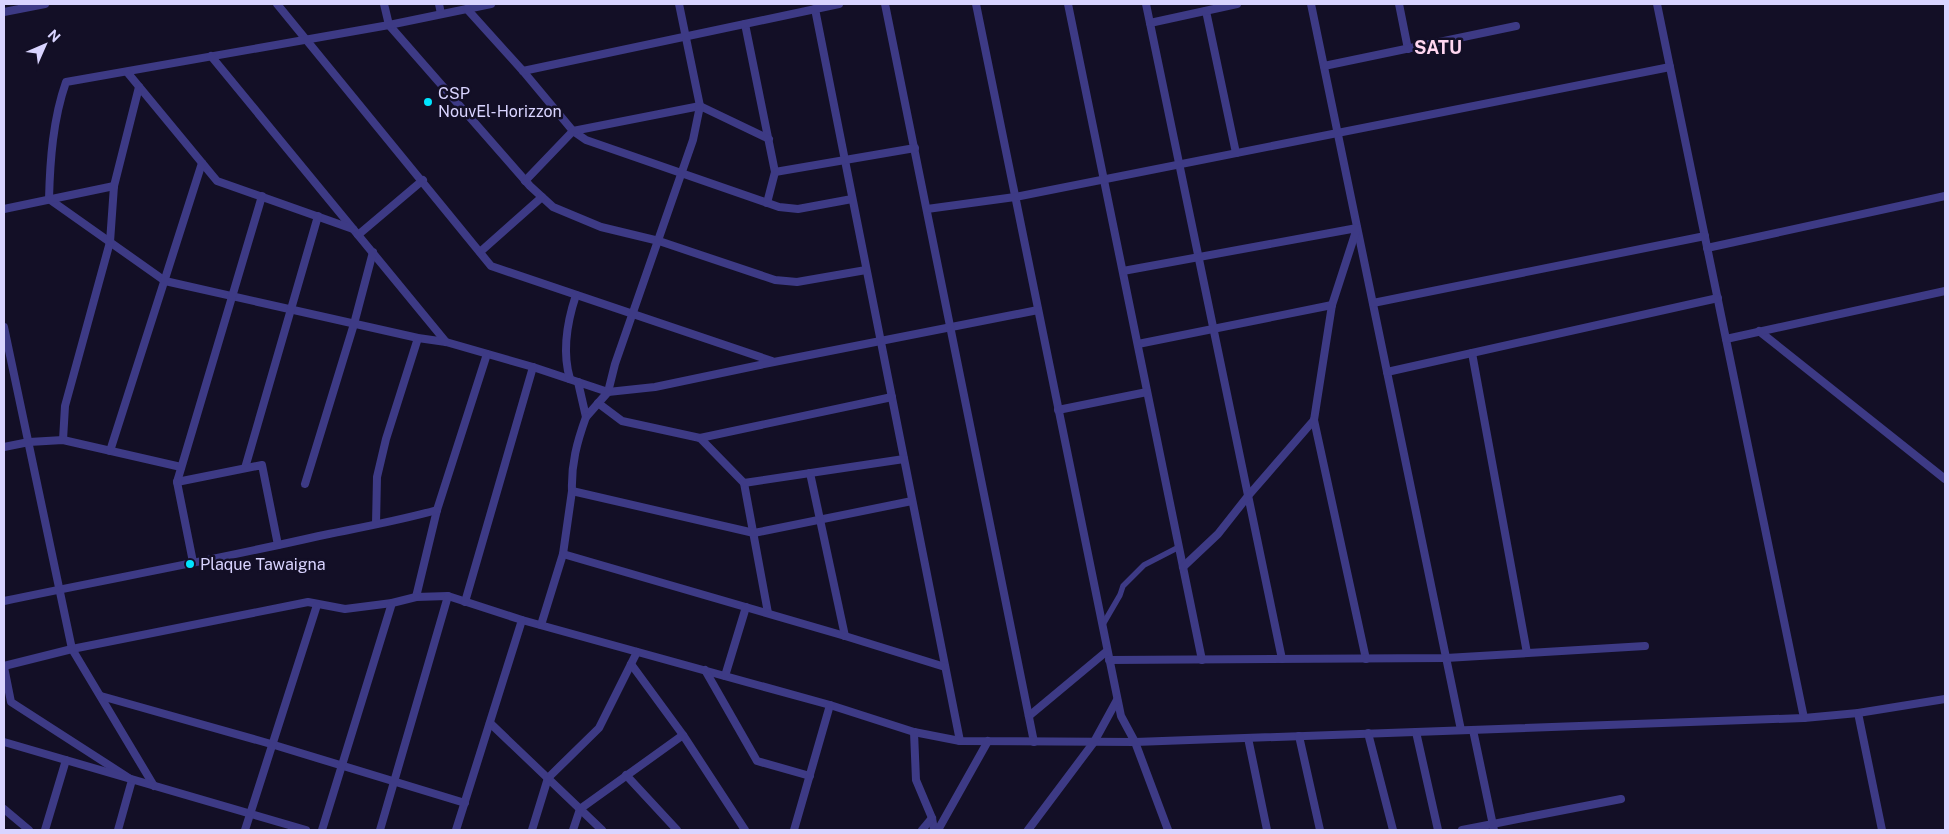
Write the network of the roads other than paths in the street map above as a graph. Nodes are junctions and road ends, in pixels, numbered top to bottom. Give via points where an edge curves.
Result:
1 (45, 4) edge
2 (277, 4) edge
3 (384, 4) edge
4 (439, 4) edge
5 (491, 4) edge
6 (680, 4) edge
7 (839, 4) edge
8 (886, 4) edge
9 (976, 4) edge
10 (1068, 4) edge
11 (1146, 4) edge
12 (1237, 4) edge
13 (1311, 4) edge
14 (1399, 4) edge
15 (1657, 4) edge
16 (467, 9) junction
17 (815, 9) junction
18 (1206, 10) junction
19 (4, 12) edge
20 (441, 14) junction
21 (1150, 23) junction
22 (745, 24) junction
23 (389, 25) junction
24 (1516, 26) dead end
25 (686, 36) junction
26 (307, 40) junction
27 (1408, 49) junction
28 (211, 56) junction
29 (1324, 66) junction
30 (1670, 67) junction
31 (524, 71) junction
32 (127, 72) junction
33 (139, 87) junction
34 (700, 106) junction
35 (573, 131) junction
36 (1338, 133) junction
37 (769, 140) junction
38 (915, 148) junction
39 (1236, 153) junction
40 (845, 160) junction
41 (202, 163) junction
42 (1180, 164) junction
43 (775, 172) junction
44 (682, 174) junction
45 (1104, 179) junction
46 (423, 180) junction
47 (525, 181) junction
48 (114, 186) junction
49 (262, 196) junction
50 (1945, 196) edge
51 (542, 197) junction
52 (1015, 197) junction
53 (49, 199) junction
54 (852, 199) junction
55 (767, 203) junction
56 (4, 208) edge
57 (927, 209) junction
58 (318, 216) junction
59 (1357, 228) junction
60 (356, 232) junction
61 (1705, 236) junction
62 (659, 241) junction
63 (110, 242) junction
64 (1707, 248) junction
65 (373, 252) junction
66 (480, 252) junction
67 (1199, 257) junction
68 (866, 270) junction
69 (1123, 270) junction
70 (165, 281) junction
71 (1945, 291) edge
72 (576, 295) junction
73 (232, 296) junction
74 (1718, 298) junction
75 (1373, 303) junction
76 (1332, 305) junction
77 (290, 310) junction
78 (1038, 310) junction
79 (632, 315) junction
80 (354, 324) junction
81 (4, 327) edge
82 (950, 327) junction
83 (1214, 328) junction
84 (1759, 331) junction
85 (418, 338) junction
86 (1726, 339) junction
87 (880, 341) junction
88 (446, 342) junction
89 (1138, 344) junction
90 (1472, 353) junction
91 (488, 354) junction
92 (774, 362) junction
93 (533, 367) junction
94 (1387, 372) junction
95 (574, 380) junction
96 (608, 392) junction
97 (1147, 392) junction
98 (892, 397) junction
99 (598, 403) junction
100 (1058, 410) junction
101 (586, 416) junction
102 (1314, 420) junction
103 (700, 438) junction
104 (63, 440) junction
105 (28, 442) junction
106 (4, 447) edge
107 (110, 451) junction
108 (904, 458) junction
109 (181, 467) junction
110 (245, 468) junction
111 (810, 473) junction
112 (1945, 480) edge
113 (177, 482) junction
114 (744, 483) junction
115 (305, 484) dead end
116 (572, 491) junction
117 (1248, 496) junction
118 (912, 501) junction
119 (437, 510) junction
120 (820, 520) junction
121 (376, 524) junction
122 (754, 533) junction
123 (278, 545) junction
124 (1179, 546) junction
125 (563, 554) junction
126 (193, 562) junction
127 (1183, 566) junction
128 (60, 589) junction
129 (448, 596) junction
130 (416, 597) junction
131 (4, 601) edge
132 (465, 602) junction
133 (392, 603) junction
134 (317, 605) junction
135 (746, 607) junction
136 (768, 613) junction
137 (522, 620) junction
138 (541, 625) junction
139 (1102, 626) junction
140 (845, 636) junction
141 (1645, 646) dead end
142 (72, 648) junction
143 (1107, 651) junction
144 (637, 652) junction
145 (1527, 653) junction
146 (1446, 658) junction
147 (1282, 659) junction
148 (1366, 659) junction
149 (1109, 660) junction
150 (1202, 660) junction
151 (631, 664) junction
152 (4, 666) edge
153 (945, 667) junction
154 (705, 670) junction
155 (725, 676) junction
156 (101, 696) junction
157 (1945, 699) edge
158 (1118, 700) junction
159 (830, 705) junction
160 (1858, 713) junction
161 (1029, 716) junction
162 (1804, 718) junction
163 (490, 723) junction
164 (1461, 730) junction
165 (1472, 730) junction
166 (914, 732) junction
167 (1416, 732) junction
168 (1368, 734) junction
169 (683, 735) junction
170 (1299, 736) junction
171 (1248, 738) junction
172 (960, 741) junction
173 (988, 741) junction
174 (4, 742) edge
175 (1034, 742) junction
176 (1094, 742) junction
177 (1135, 742) junction
178 (271, 744) junction
179 (66, 760) junction
180 (342, 765) junction
181 (626, 775) junction
182 (810, 776) junction
183 (548, 778) junction
184 (132, 780) junction
185 (394, 782) junction
186 (154, 786) junction
187 (1621, 799) dead end
188 (465, 803) junction
189 (4, 809) edge
190 (580, 809) junction
191 (249, 814) junction
192 (932, 818) junction
193 (1494, 827) edge
194 (29, 830) edge
195 (45, 830) edge
196 (118, 830) edge
197 (245, 830) edge
198 (306, 830) edge
199 (322, 830) edge
200 (380, 830) edge
201 (456, 830) edge
202 (532, 830) edge
203 (573, 830) edge
204 (602, 830) edge
205 (677, 830) edge
206 (745, 830) edge
207 (794, 830) edge
208 (922, 830) edge
209 (936, 830) edge
210 (1028, 830) edge
211 (1168, 830) edge
212 (1267, 830) edge
213 (1320, 830) edge
214 (1393, 830) edge
215 (1438, 830) edge
216 (1462, 830) edge
217 (1882, 830) edge

1 - 19 street
2 - 26 street
3 - 23 street
4 - 20 street
5 - 16 street
6 - 25 street
7 - 17 street
8 - 38 street
9 - 52 street
10 - 45 street
11 - 21 street
12 - 18 street
13 - 29 street
14 - 27 street
15 - 30 street
16 - 20 street
16 - 31 street
17 - 22 street
17 - 40 street
18 - 21 street
18 - 39 street
20 - 23 street
21 - 42 street
22 - 25 street
22 - 37 street
23 - 26 street
23 - 47 street
24 - 27 street
25 - 31 street
25 - 34 street
26 - 28 street
26 - 46 street
27 - 29 street
28 - 32 street
28 - 60 street
29 - 36 street
30 - 36 street
30 - 61 street
31 - 35 street
32 - 33 street
32 - 53 street via 66,82 50,164
33 - 41 street
33 - 48 street
34 - 35 street
34 - 37 street
34 - 44 street
35 - 44 street via 586,140
35 - 47 street
36 - 39 street
36 - 59 street
37 - 43 street
38 - 40 street
38 - 57 street
39 - 42 street
40 - 43 street
40 - 54 street
41 - 49 street via 217,181
41 - 70 street
42 - 45 street
42 - 67 street
43 - 55 street
44 - 55 street
44 - 62 street
45 - 52 street
45 - 69 street
46 - 60 street
46 - 66 street
47 - 51 street
48 - 53 street
48 - 63 street
49 - 58 street
49 - 73 street
50 - 64 street
51 - 62 street via 553,207 601,227
51 - 66 street
52 - 57 street
52 - 78 street
53 - 56 street
53 - 63 street
54 - 55 street via 798,210
54 - 68 street
57 - 82 street
58 - 60 street
58 - 77 street
59 - 67 street
59 - 75 street
59 - 76 street
60 - 65 street
61 - 64 street
61 - 75 street
62 - 68 street via 775,280 797,282
62 - 79 street
63 - 70 street
63 - 104 street via 65,406
64 - 74 street
65 - 80 street
65 - 88 street
66 - 72 street via 491,266
67 - 69 street
67 - 83 street
68 - 87 street
69 - 89 street
70 - 73 street
70 - 107 street
71 - 84 street
72 - 79 street
72 - 95 street via 567,332 565,362
73 - 77 street
73 - 109 street
74 - 86 street
74 - 90 street
75 - 94 street
76 - 83 street
76 - 102 street
77 - 80 street
77 - 110 street
78 - 82 street
78 - 100 street
79 - 92 street
79 - 96 street
80 - 85 street
80 - 115 street
81 - 105 street
82 - 87 street
82 - 161 street
83 - 89 street
83 - 117 street
84 - 86 street
84 - 112 street
85 - 88 street
85 - 121 street via 377,477
86 - 162 street
87 - 92 street
87 - 98 street
88 - 91 street
89 - 97 street
90 - 94 street
90 - 145 street
91 - 93 street
91 - 119 street
92 - 96 street via 655,387
93 - 95 street
93 - 132 street
94 - 146 street
95 - 96 street
95 - 101 street
96 - 99 street
97 - 100 street
97 - 124 street
98 - 103 street
98 - 108 street
99 - 101 street
99 - 103 street via 622,421
100 - 139 street
101 - 116 street via 576,444
102 - 117 street
102 - 148 street
103 - 114 street
104 - 105 street
104 - 107 street
105 - 106 street
105 - 128 street
107 - 109 street
108 - 111 street
108 - 118 street
109 - 113 street
110 - 113 street
110 - 123 street via 262,465
111 - 114 street
111 - 120 street
113 - 126 street
114 - 122 street
116 - 122 street
116 - 125 street
117 - 127 street via 1218,534
117 - 147 street
118 - 120 street
118 - 153 street
119 - 121 street
119 - 130 street
120 - 122 street
120 - 140 street
121 - 123 street
122 - 136 street
123 - 126 street
124 - 127 street
124 - 139 street via 1144,565 1123,586
125 - 135 street
125 - 138 street
126 - 128 street
127 - 150 street
128 - 131 street
128 - 142 street
129 - 130 street
129 - 132 street
129 - 185 street
130 - 133 street
132 - 137 street
133 - 134 street via 346,609
133 - 180 street
134 - 142 street via 308,602
134 - 178 street
135 - 136 street
135 - 155 street
136 - 140 street
137 - 138 street
137 - 163 street
138 - 144 street
139 - 143 street
140 - 153 street
141 - 145 street
142 - 152 street
142 - 156 street
143 - 149 street
143 - 161 street
144 - 151 street
144 - 154 street
145 - 146 street
146 - 148 street
146 - 164 street
147 - 148 street
147 - 150 street
149 - 150 street
149 - 158 street
151 - 169 street
151 - 183 street via 599,728
152 - 184 street via 11,702
153 - 172 street
154 - 155 street
154 - 182 street via 757,762
155 - 159 street
156 - 178 street
156 - 186 street
157 - 160 street
158 - 176 street
158 - 177 street via 1121,716
159 - 166 street
159 - 182 street
160 - 162 street
160 - 217 street
161 - 175 street
162 - 165 street
163 - 183 street
163 - 188 street
164 - 165 street
164 - 167 street
165 - 193 street
166 - 172 street
166 - 192 street via 916,780
167 - 168 street
167 - 215 street
168 - 170 street
168 - 214 street
169 - 181 street
169 - 206 street
170 - 171 street
170 - 213 street
171 - 177 street
171 - 212 street
172 - 173 street
173 - 175 street
173 - 209 street
174 - 179 street
175 - 176 street
176 - 177 street
176 - 210 street
177 - 211 street
178 - 180 street
178 - 191 street
179 - 184 street
179 - 195 street
180 - 185 street
180 - 199 street
181 - 190 street
181 - 205 street
182 - 207 street
183 - 190 street
183 - 202 street
184 - 186 street
184 - 196 street
185 - 188 street
185 - 200 street
186 - 191 street
187 - 193 street
188 - 201 street
189 - 194 street
190 - 203 street
190 - 204 street
191 - 197 street
191 - 198 street
192 - 208 street
192 - 209 street
193 - 216 street

